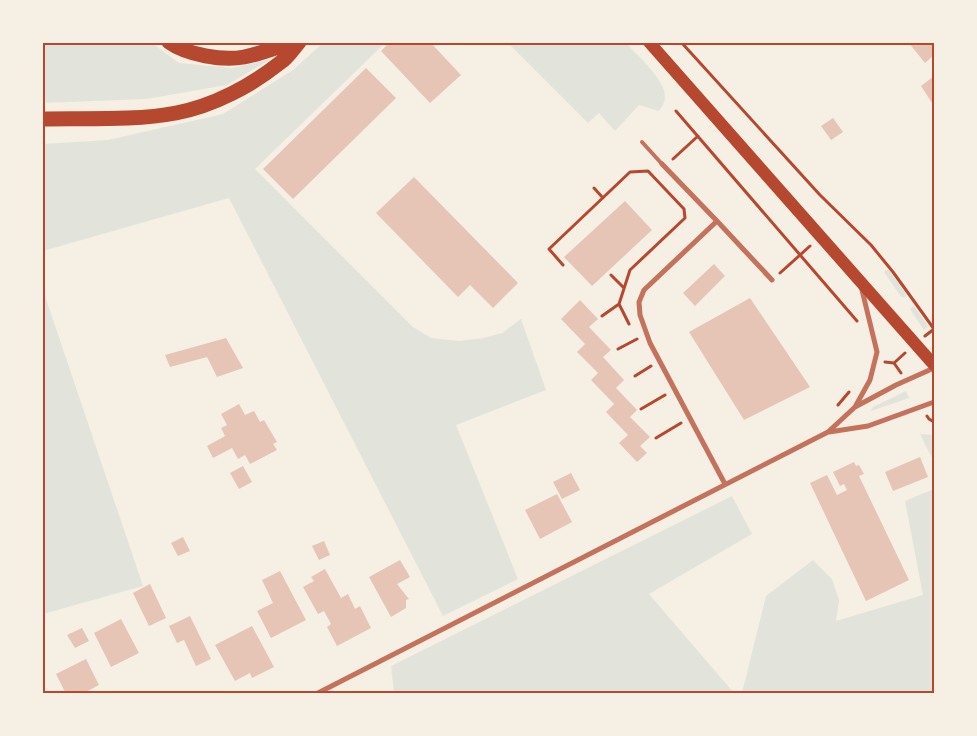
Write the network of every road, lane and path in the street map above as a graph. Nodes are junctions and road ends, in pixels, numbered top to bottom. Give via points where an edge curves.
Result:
1 (169, 42) edge
2 (292, 42) edge
3 (299, 42) edge
4 (649, 42) edge
5 (681, 42) edge
6 (676, 111) dead end
7 (42, 119) edge
8 (698, 136) junction
9 (642, 142) dead end
10 (663, 166) junction
11 (594, 188) dead end
12 (603, 198) junction
13 (717, 221) junction
14 (820, 237) junction
15 (801, 254) junction
16 (563, 264) dead end
17 (611, 275) dead end
18 (772, 280) joint
19 (859, 280) junction
20 (624, 289) junction
21 (619, 304) junction
22 (602, 316) dead end
23 (862, 328) dead end
24 (934, 329) edge
25 (633, 330) dead end
26 (641, 345) dead end
27 (618, 348) dead end
28 (648, 359) dead end
29 (894, 363) dead end
30 (651, 366) junction
31 (934, 366) edge
32 (655, 373) dead end
33 (635, 376) dead end
34 (906, 380) junction
35 (663, 387) dead end
36 (934, 402) edge
37 (855, 407) junction
38 (922, 407) junction
39 (641, 409) dead end
40 (934, 422) edge
41 (682, 423) dead end
42 (828, 432) junction
43 (656, 438) dead end
44 (725, 484) junction
45 (316, 694) edge

1 - 2 highway via 195,54 220,58 244,57
3 - 7 highway via 283,61 220,100 176,113
4 - 14 main road
5 - 24 path via 820,195 871,245
6 - 8 path
8 - 10 path
8 - 15 path
9 - 10 lane
10 - 13 street
11 - 12 path
12 - 16 path via 549,249
12 - 20 path via 630,172 648,171 684,209 685,218 630,270
13 - 18 street
13 - 44 street via 644,290 639,302 650,343
14 - 15 path
14 - 19 main road
15 - 18 path
15 - 23 path
17 - 20 path
19 - 31 main road
19 - 37 street via 877,352 870,380
20 - 21 path
21 - 22 path
21 - 25 path
26 - 27 path via 637,338
28 - 30 path
29 - 34 path
30 - 32 path
30 - 33 path
31 - 34 street
34 - 37 street
35 - 39 path via 666,394
36 - 38 street
37 - 42 street
38 - 40 path
38 - 42 street via 868,426
41 - 43 path
42 - 44 street
44 - 45 street

